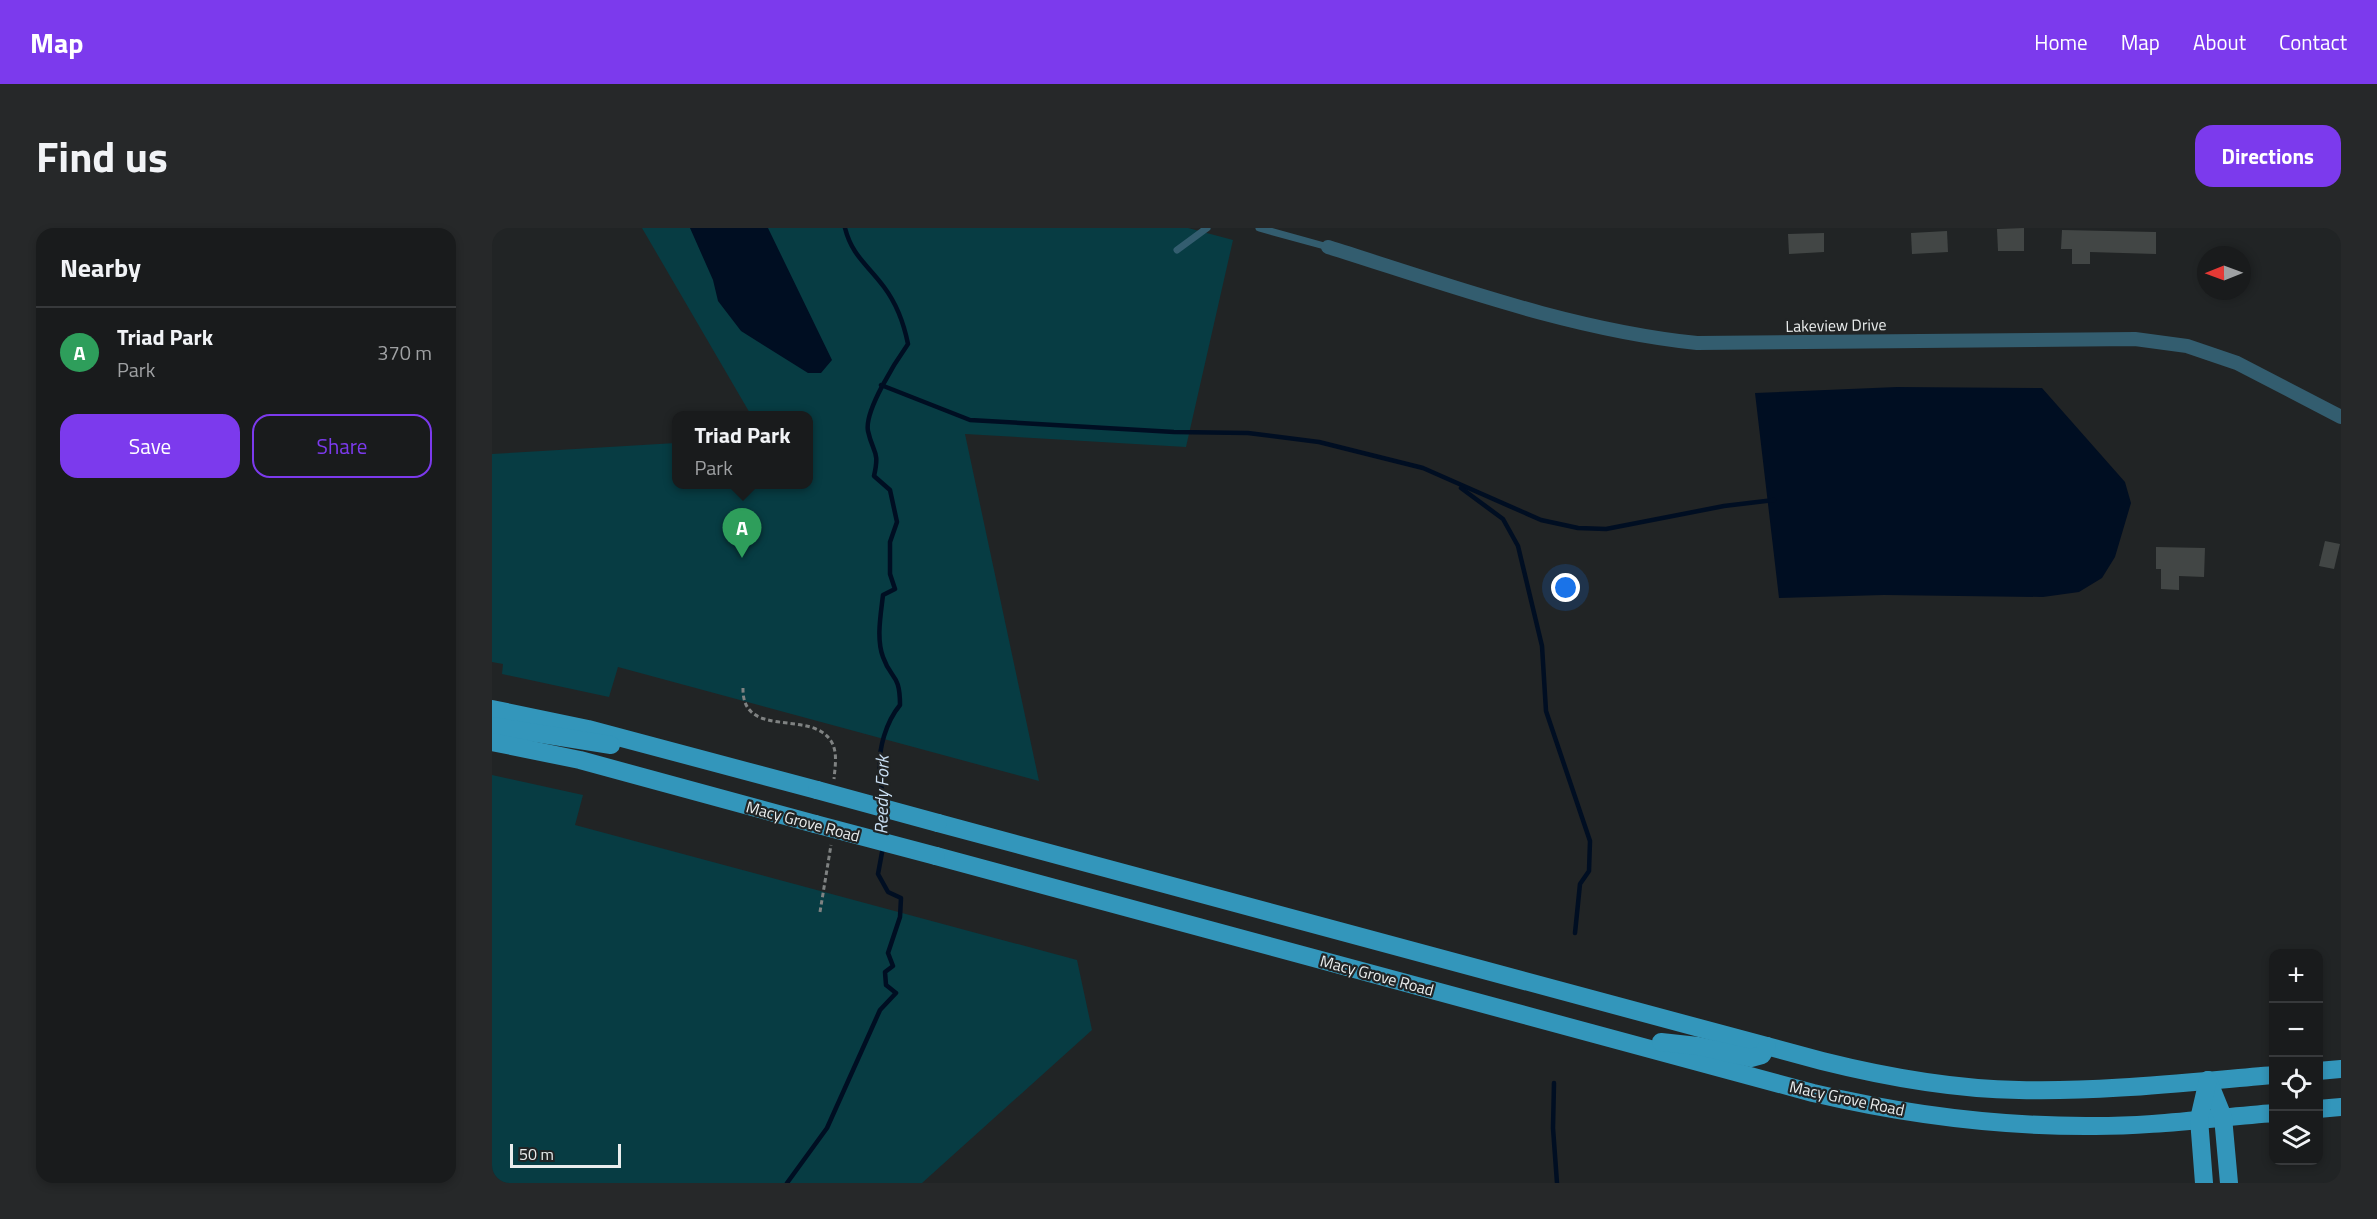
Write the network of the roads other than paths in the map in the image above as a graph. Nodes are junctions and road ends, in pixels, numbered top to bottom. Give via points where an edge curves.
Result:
1 (1207, 228) edge
2 (1260, 228) edge
3 (1328, 247) joint
4 (1177, 250) dead end
5 (2341, 417) edge
6 (492, 709) edge
7 (492, 726) edge
8 (492, 742) edge
9 (713, 762) junction
10 (1608, 1037) junction
11 (1767, 1046) junction
12 (2341, 1069) edge
13 (2323, 1071) edge
14 (2269, 1075) edge
15 (2208, 1080) junction
16 (2341, 1107) edge
17 (2323, 1109) edge
18 (2269, 1113) edge
19 (2223, 1117) junction
20 (2199, 1119) junction
21 (2204, 1183) edge
22 (2229, 1183) edge

1 - 4 lane
2 - 3 lane
3 - 5 street, Lakeview Drive via 1488,297 1639,337 1697,343 2136,339 2187,346 2238,363
6 - 9 main road, Macy Grove Road
7 - 9 main road
8 - 10 main road, Macy Grove Road, bridge via 580,760
9 - 11 main road, Macy Grove Road, bridge
10 - 11 main road via 1698,1046 1751,1058 1762,1055
10 - 20 main road, Macy Grove Road via 1814,1093 1915,1113 2018,1124 2087,1126
11 - 15 main road, Macy Grove Road via 1887,1075 1985,1089 2086,1089
12 - 13 main road
14 - 15 main road, Macy Grove Road
15 - 19 main road
15 - 20 main road
16 - 17 main road
18 - 19 main road, Macy Grove Road
19 - 20 main road, Macy Grove Road
19 - 22 main road
20 - 21 main road

